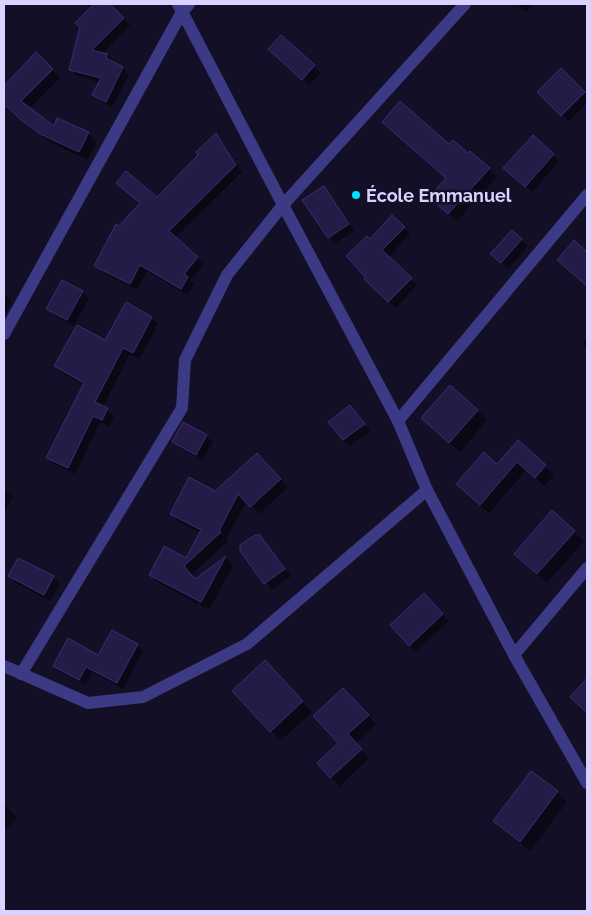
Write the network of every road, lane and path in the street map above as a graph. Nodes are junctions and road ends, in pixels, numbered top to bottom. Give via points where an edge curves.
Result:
1 (464, 4) edge
2 (183, 7) edge
3 (587, 195) edge
4 (282, 205) junction
5 (4, 334) edge
6 (398, 421) junction
7 (427, 490) junction
8 (587, 568) edge
9 (514, 655) junction
10 (4, 666) edge
11 (21, 674) junction
12 (587, 783) edge

1 - 4 street
2 - 4 street
2 - 5 street
3 - 6 street
4 - 6 street
4 - 11 street via 227,275 185,360 182,408
6 - 7 street
7 - 9 street
7 - 11 street via 247,644 144,697 88,703
8 - 9 street
9 - 12 street
10 - 11 street

